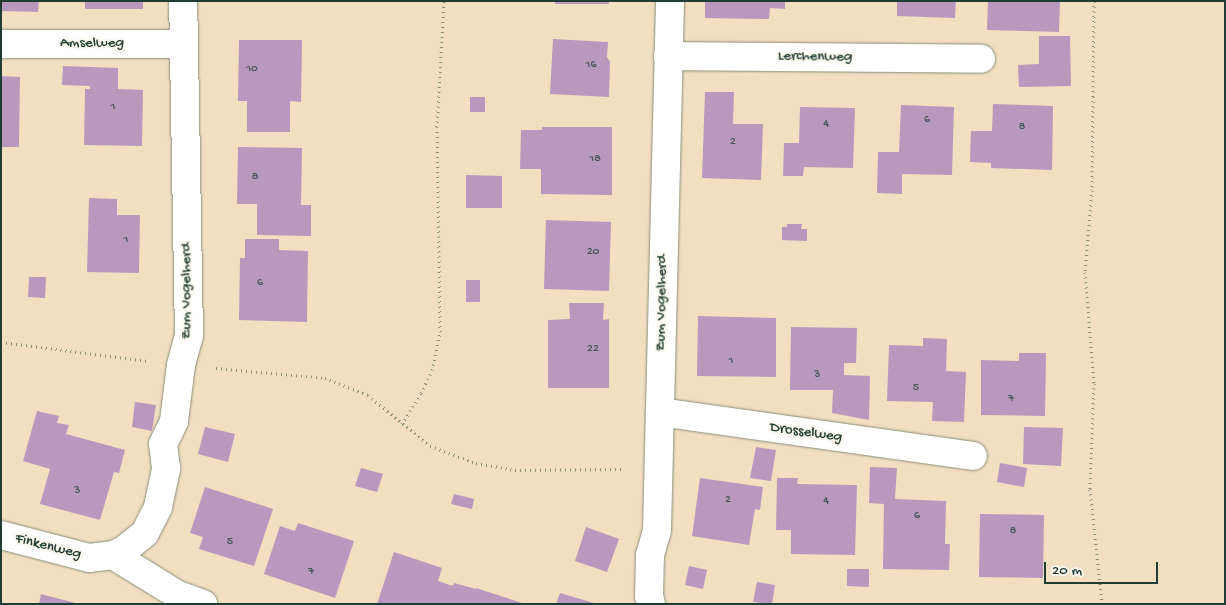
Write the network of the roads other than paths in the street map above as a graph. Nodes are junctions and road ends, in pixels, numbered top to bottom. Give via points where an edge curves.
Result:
1 (183, 1) edge
2 (670, 1) edge
3 (1, 44) edge
4 (183, 44) junction
5 (969, 53) dead end
6 (668, 56) junction
7 (660, 412) junction
8 (961, 447) dead end
9 (1, 535) edge
10 (113, 556) junction
11 (203, 604) edge
12 (651, 604) edge

1 - 4 street, Zum Vogelherd
2 - 6 street, Zum Vogelherd
3 - 4 street, Amselweg
4 - 10 street, Zum Vogelherd via 189,336 181,365 174,421 163,444 166,468 158,508 145,533
5 - 6 street, Lerchenweg
6 - 7 street, Zum Vogelherd
7 - 8 street, Drosselweg
7 - 12 street, Zum Vogelherd via 657,530 649,572
9 - 10 street, Finkenweg via 89,558
10 - 11 street via 178,595

